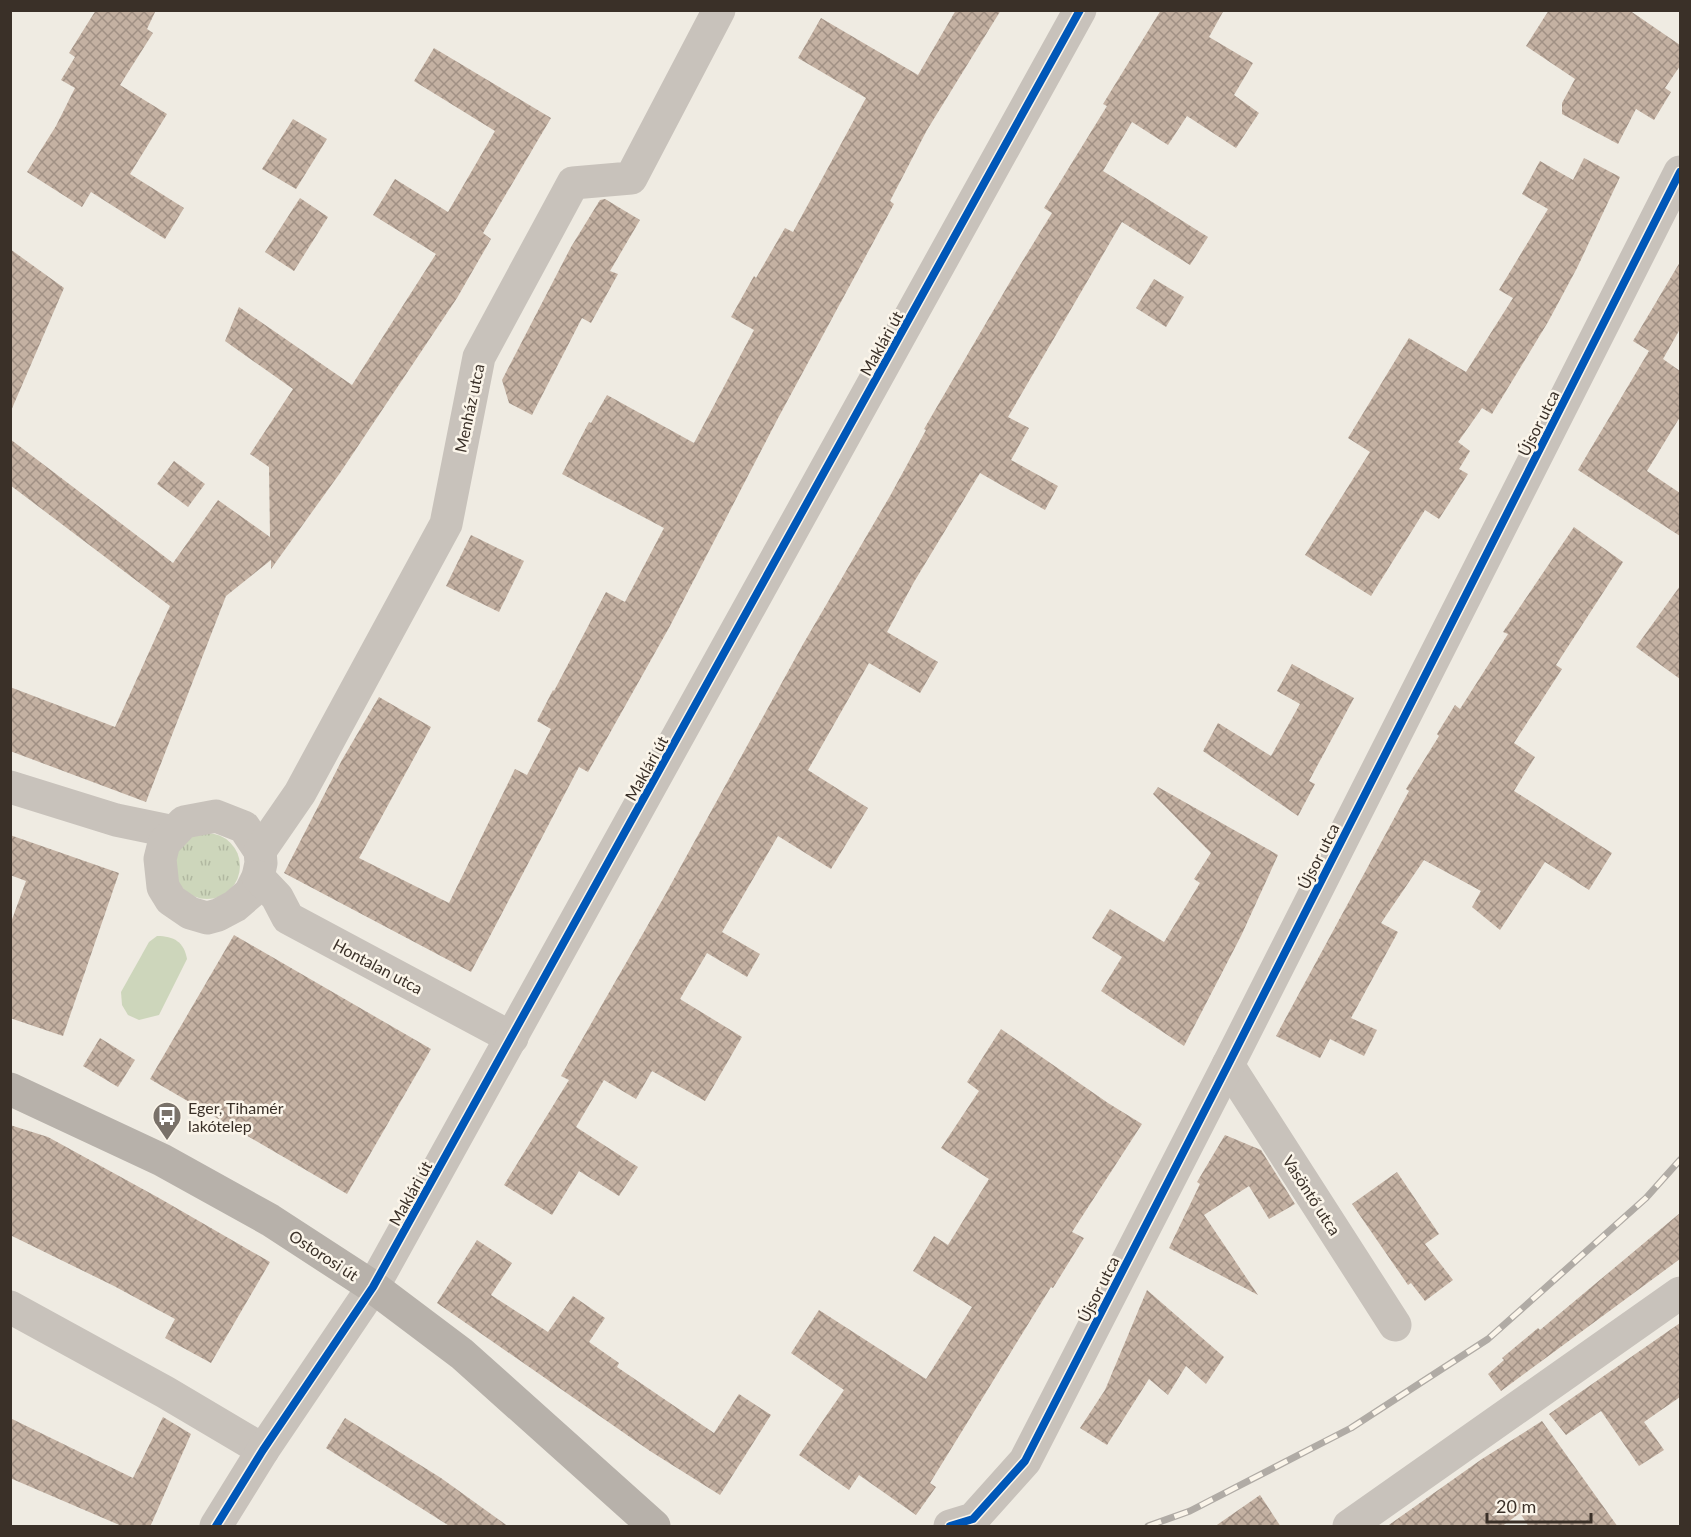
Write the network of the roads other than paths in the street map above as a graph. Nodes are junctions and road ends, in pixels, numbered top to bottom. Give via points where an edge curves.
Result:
1 (719, 10) edge
2 (1080, 10) edge
3 (1680, 172) edge
4 (10, 787) edge
5 (167, 846) junction
6 (254, 852) junction
7 (236, 906) junction
8 (288, 918) junction
9 (512, 1038) junction
10 (1228, 1065) junction
11 (10, 1089) edge
12 (373, 1287) junction
13 (1680, 1293) edge
14 (10, 1307) edge
15 (1395, 1325) dead end
16 (263, 1450) junction
17 (216, 1527) edge
18 (654, 1527) edge
19 (950, 1527) edge
20 (1349, 1527) edge

1 - 6 street, Menház utca via 632,178 573,183 479,357 446,525 300,793
2 - 9 street, Maklári út
3 - 10 street, Újsor utca
4 - 5 street via 116,820 150,845
5 - 6 street via 184,822 216,816
5 - 7 street via 163,887 171,900 190,913 207,918
6 - 7 street via 250,893
6 - 8 street
7 - 8 street
8 - 9 street, Hontalan utca
9 - 12 street, Maklári út
10 - 15 street, Vasöntő utca
10 - 19 street, Újsor utca via 1024,1461 973,1519
11 - 12 main road, Ostorosi út via 162,1160 270,1220
12 - 16 street, Maklári út
12 - 18 main road, Ostorosi út via 462,1354
13 - 20 street
14 - 16 street
16 - 17 street, Maklári út

